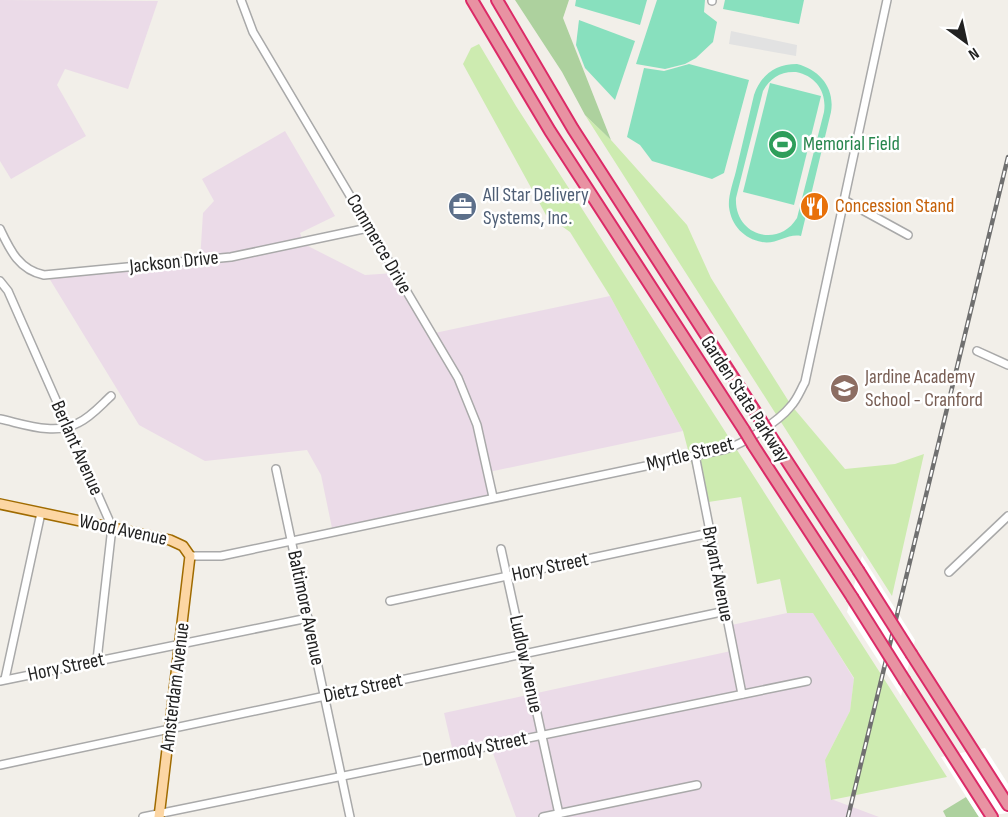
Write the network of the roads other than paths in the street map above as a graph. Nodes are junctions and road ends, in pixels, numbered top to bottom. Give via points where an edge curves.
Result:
1 (241, 0) edge
2 (472, 0) edge
3 (497, 0) edge
4 (887, 0) edge
5 (844, 200) junction
6 (368, 228) junction
7 (0, 229) edge
8 (908, 235) dead end
9 (0, 281) edge
10 (977, 351) dead end
11 (1008, 364) edge
12 (111, 396) dead end
13 (0, 419) edge
14 (69, 427) junction
15 (694, 455) junction
16 (276, 469) dead end
17 (493, 497) junction
18 (0, 504) edge
19 (41, 513) junction
20 (1008, 516) edge
21 (112, 527) junction
22 (710, 533) junction
23 (291, 540) junction
24 (501, 549) dead end
25 (239, 552) joint
26 (190, 556) junction
27 (949, 572) dead end
28 (507, 576) junction
29 (390, 601) dead end
30 (726, 611) junction
31 (308, 618) junction
32 (180, 644) junction
33 (524, 654) junction
34 (97, 660) junction
35 (3, 680) edge
36 (807, 681) dead end
37 (742, 694) junction
38 (324, 696) junction
39 (168, 729) junction
40 (542, 735) junction
41 (0, 765) edge
42 (341, 776) junction
43 (698, 785) dead end
44 (1008, 805) edge
45 (559, 814) junction
46 (160, 815) edge
47 (143, 817) edge
48 (350, 817) edge
49 (543, 817) edge
50 (991, 817) edge

1 - 6 street, Commerce Drive via 253,32
2 - 50 highway, Garden State Parkway, bridge via 550,131
3 - 44 highway, Garden State Parkway, bridge via 573,129
4 - 5 street, Myrtle Street
5 - 8 street
5 - 15 street, Myrtle Street via 805,382 794,403 736,445
6 - 7 street, Jackson Drive via 231,256 44,275 24,267 13,257
6 - 17 street, Commerce Drive via 463,389 477,425
9 - 14 street, Berlant Avenue
10 - 11 street
12 - 14 street
13 - 14 street via 50,428
14 - 21 street, Berlant Avenue
15 - 17 street, Myrtle Street
15 - 22 street, Bryant Avenue
16 - 23 street, Baltimore Avenue
17 - 23 street, Myrtle Street
18 - 19 main road, Wood Avenue
19 - 21 main road, Wood Avenue
19 - 35 street
20 - 27 street
21 - 26 main road, Wood Avenue via 175,541
21 - 34 street, Berlant Avenue
22 - 28 street, Hory Street
22 - 30 street, Bryant Avenue
23 - 25 street, Myrtle Street
23 - 31 street, Baltimore Avenue
24 - 28 street, Ludlow Avenue
25 - 26 street, Wood Avenue via 216,557
26 - 32 main road, Amsterdam Avenue
28 - 29 street, Hory Street
28 - 33 street, Ludlow Avenue
30 - 33 street, Dietz Street
30 - 37 street, Bryant Avenue
31 - 32 street, Hory Street
31 - 38 street, Baltimore Avenue
32 - 34 street, Hory Street
32 - 39 main road, Amsterdam Avenue
33 - 38 street, Dietz Street
33 - 40 street, Ludlow Avenue
34 - 35 street, Hory Street
36 - 37 street, Dermody Street
37 - 40 street, Dermody Street
38 - 39 street, Dietz Street
38 - 42 street, Baltimore Avenue
39 - 41 street, Dietz Street
39 - 46 main road, Amsterdam Avenue
40 - 42 street, Dermody Street
40 - 45 street, Ludlow Avenue
42 - 46 street, Dermody Street
42 - 48 street, Baltimore Avenue
43 - 45 street
45 - 49 street
46 - 47 street, Dermody Street

